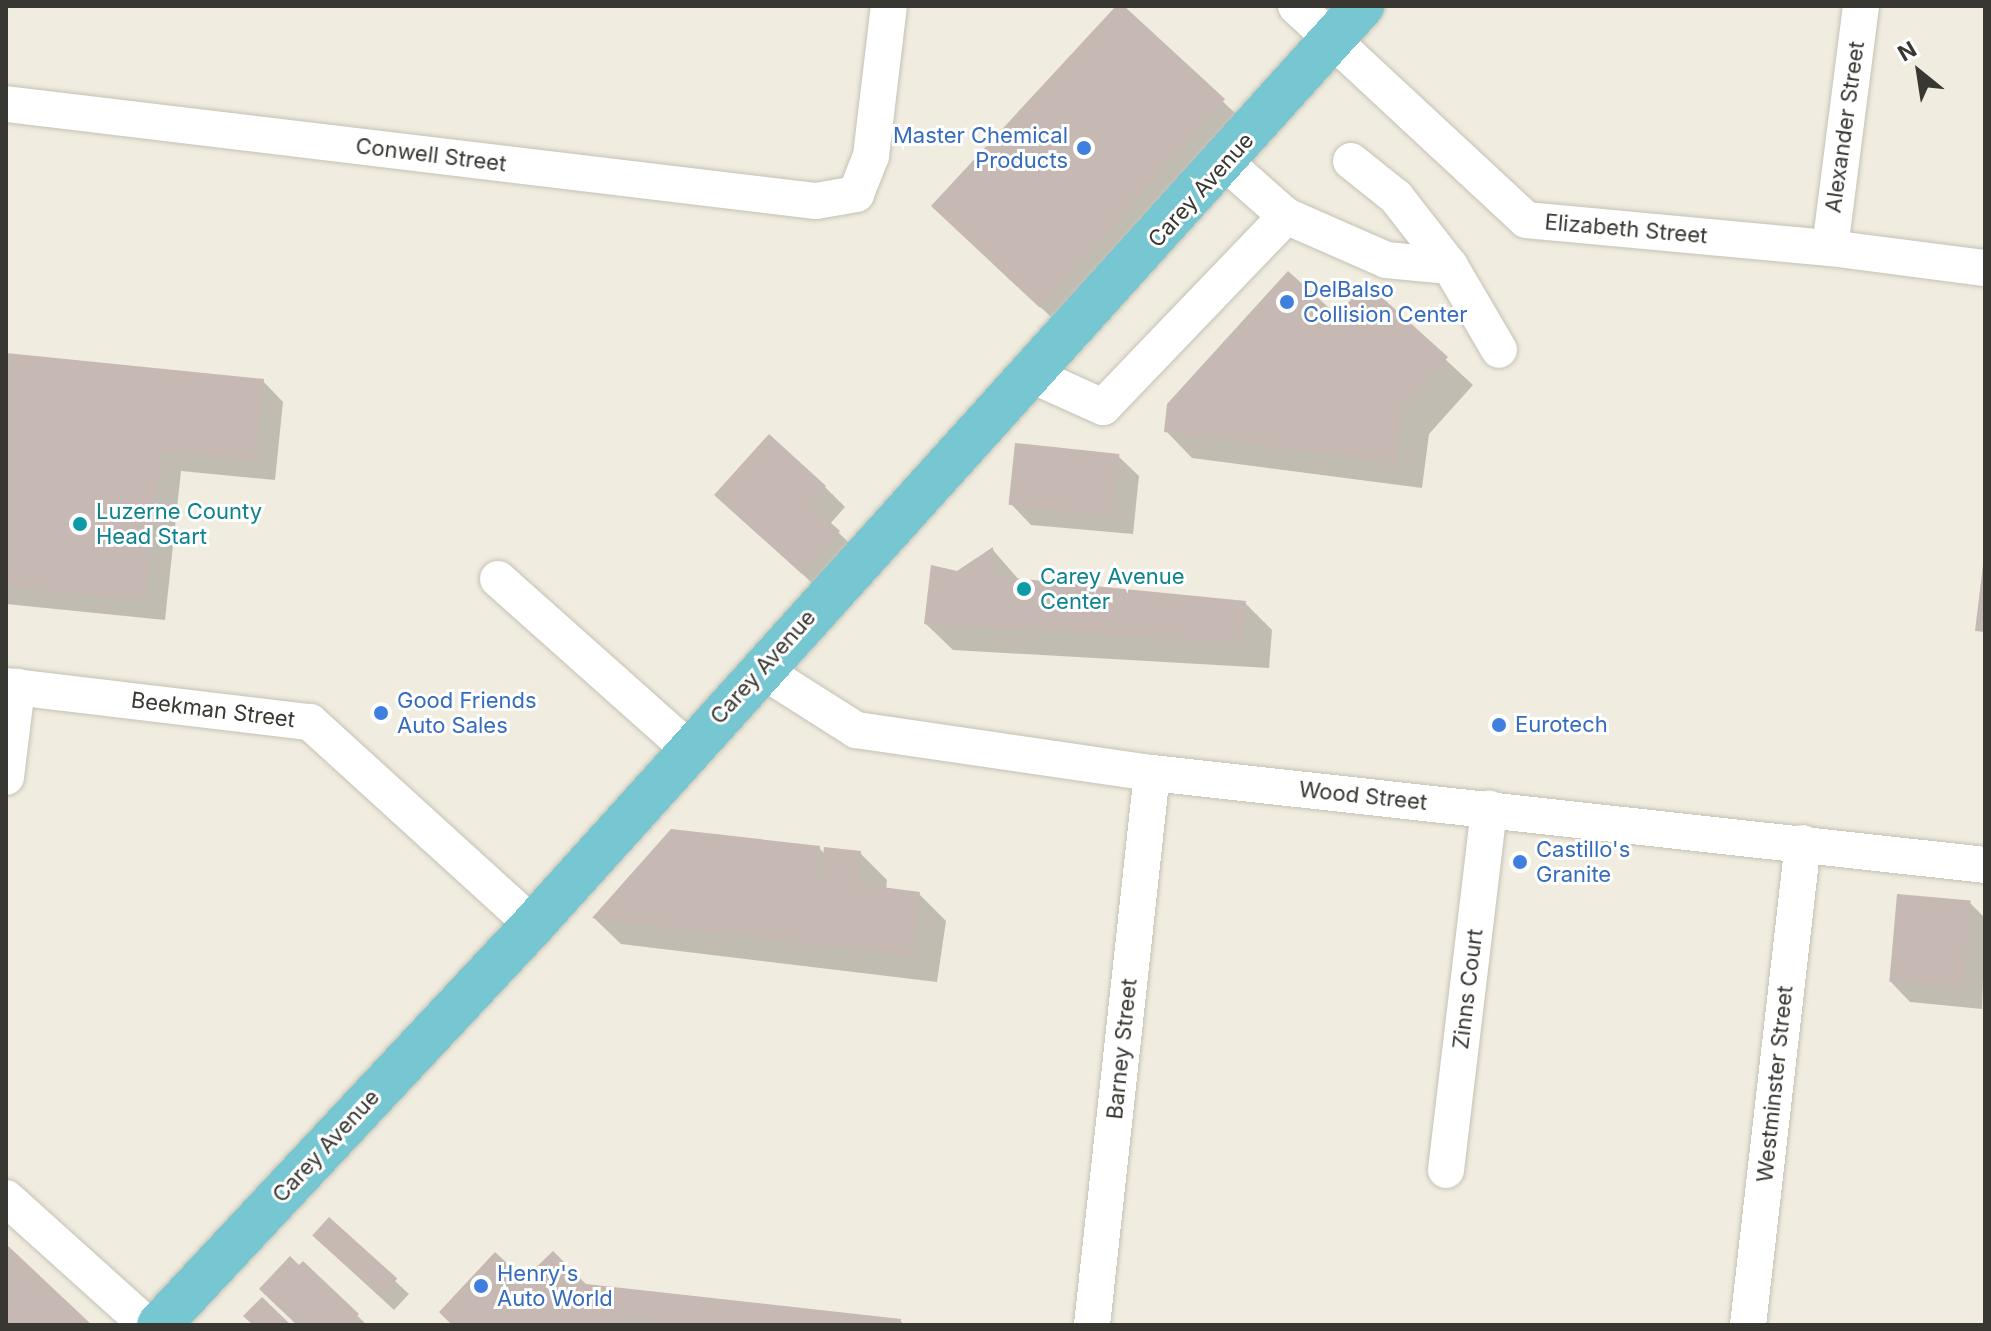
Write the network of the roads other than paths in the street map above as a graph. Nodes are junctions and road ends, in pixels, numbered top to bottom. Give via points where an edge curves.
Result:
1 (889, 6) edge
2 (1296, 6) edge
3 (1362, 6) edge
4 (1861, 6) edge
5 (1335, 42) junction
6 (6, 104) edge
7 (1351, 161) dead end
8 (1226, 163) junction
9 (1286, 216) junction
10 (1830, 248) junction
11 (1450, 266) junction
12 (1985, 268) edge
13 (1499, 350) dead end
14 (1032, 375) junction
15 (498, 579) dead end
16 (760, 669) junction
17 (11, 686) edge
18 (689, 749) junction
19 (1152, 773) junction
20 (6, 777) edge
21 (1489, 809) junction
22 (1803, 843) junction
23 (1985, 865) edge
24 (533, 925) junction
25 (1446, 1170) dead end
26 (6, 1198) edge
27 (147, 1325) edge
28 (159, 1325) edge
29 (1092, 1325) edge
30 (1748, 1325) edge

1 - 6 street, Conwell Street via 871,156 856,194 816,201
2 - 5 street, Elizabeth Street
3 - 5 main road, Carey Avenue
4 - 10 street, Alexander Street
5 - 8 main road, Carey Avenue
5 - 10 street, Elizabeth Street via 1526,220
7 - 11 street via 1396,197
8 - 9 street
8 - 14 main road, Carey Avenue
9 - 11 street via 1386,260
9 - 14 street via 1103,407
10 - 12 street, Elizabeth Street
11 - 13 street
14 - 16 main road, Carey Avenue
15 - 18 street
16 - 18 main road, Carey Avenue
16 - 19 street, Wood Street via 856,730
17 - 20 street
17 - 24 street, Beekman Street via 310,722
18 - 24 main road, Carey Avenue
19 - 21 street, Wood Street
19 - 29 street, Barney Street
21 - 22 street, Wood Street
21 - 25 street, Zinns Court
22 - 23 street, Wood Street
22 - 30 street, Westminster Street
24 - 28 main road, Carey Avenue
26 - 27 street

